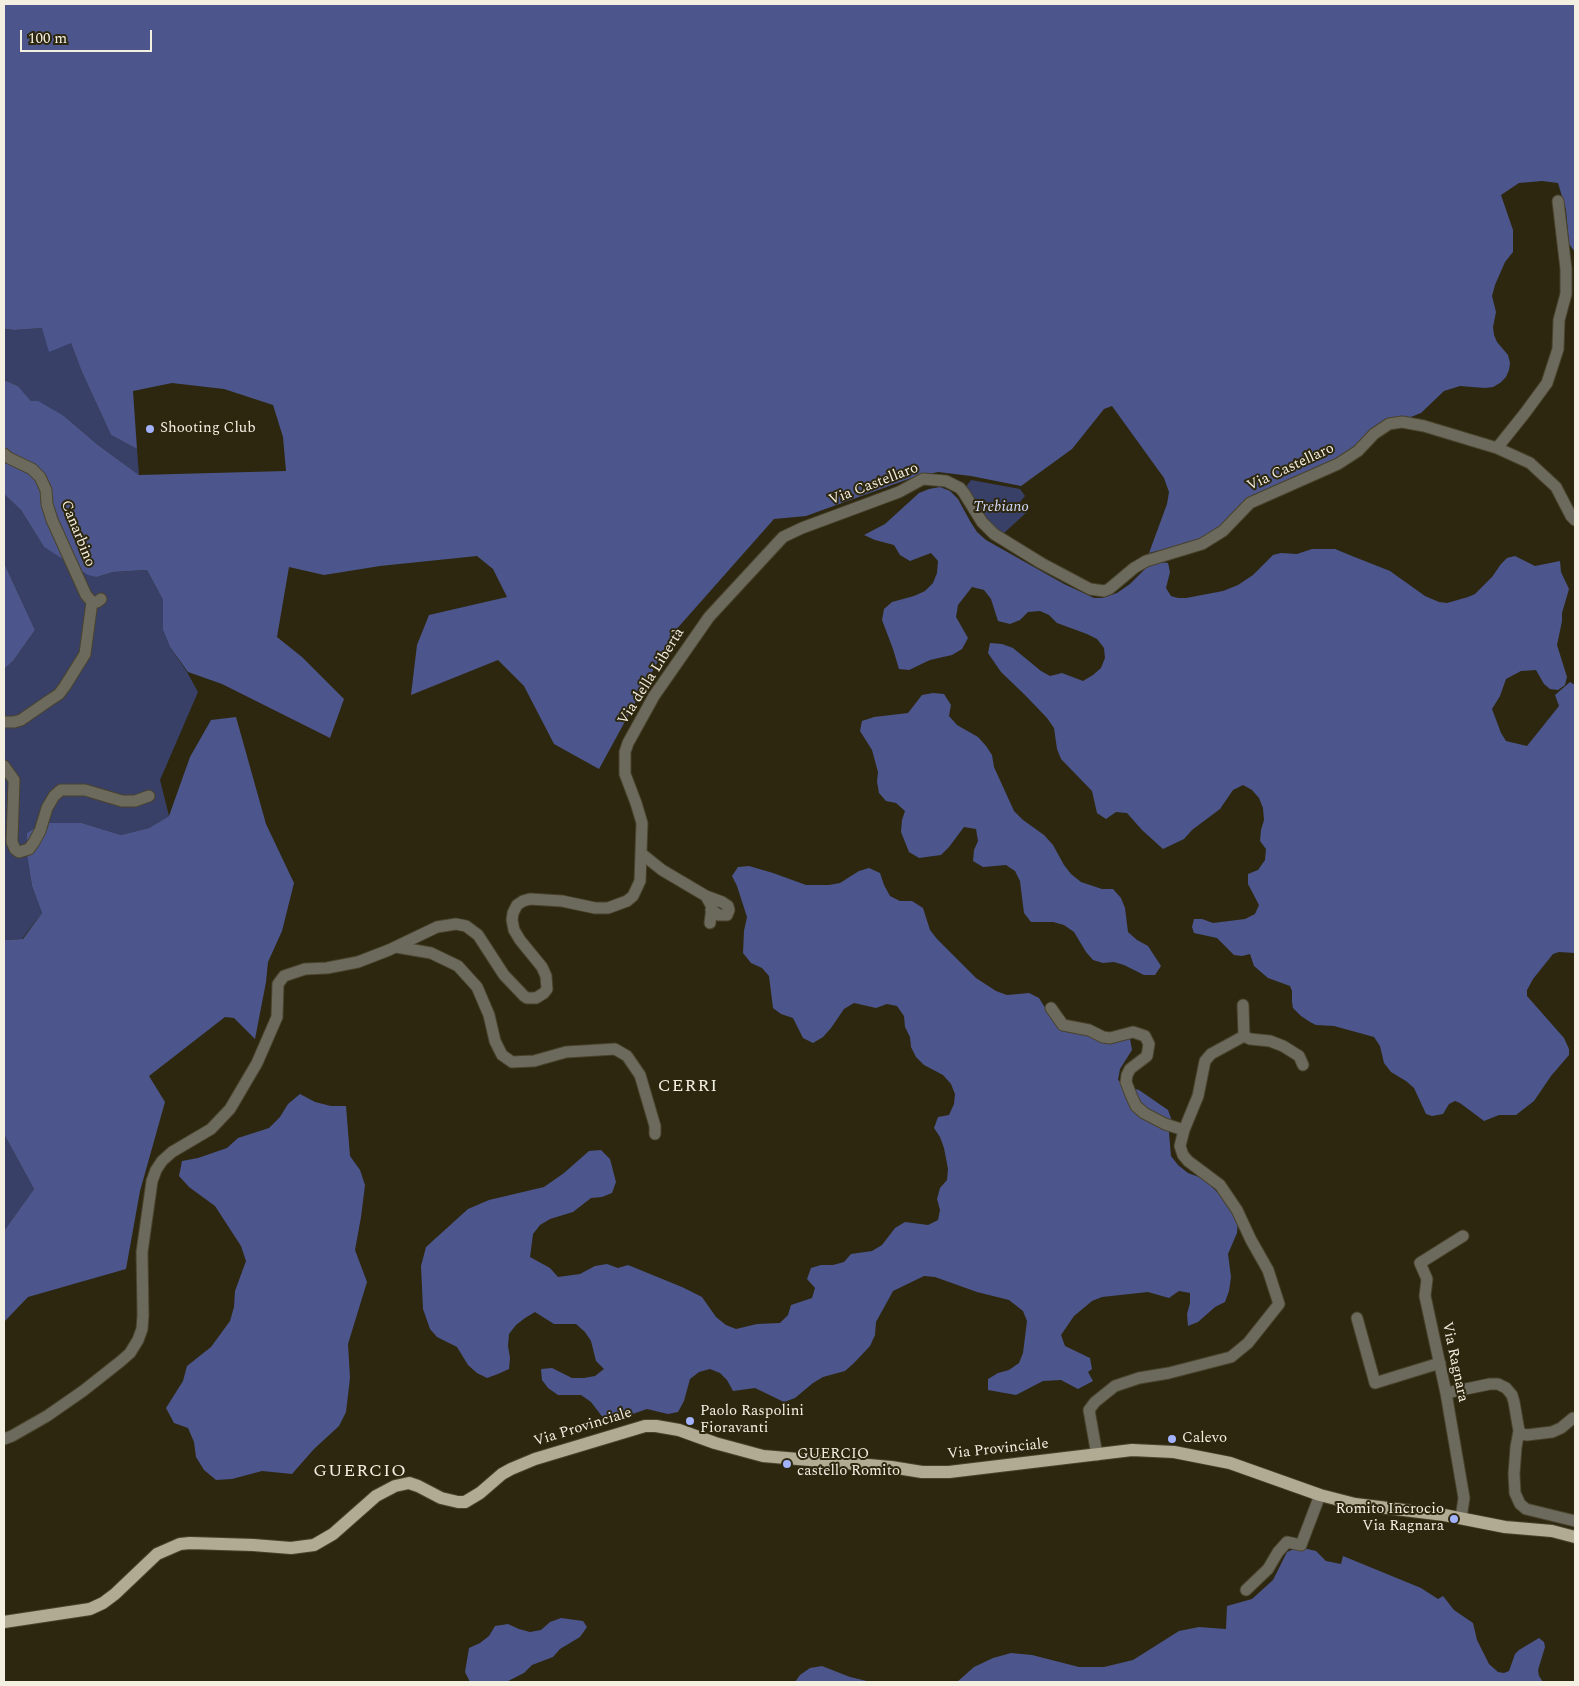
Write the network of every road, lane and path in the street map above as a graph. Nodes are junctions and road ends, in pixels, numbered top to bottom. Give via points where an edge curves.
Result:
1 (1558, 201) dead end
2 (1497, 448) junction
3 (4, 454) edge
4 (1575, 520) edge
5 (780, 539) joint
6 (4, 722) edge
7 (4, 766) edge
8 (149, 796) dead end
9 (642, 854) junction
10 (706, 896) junction
11 (711, 910) junction
12 (710, 923) dead end
13 (396, 947) junction
14 (1243, 1005) dead end
15 (1051, 1008) dead end
16 (1244, 1036) junction
17 (1303, 1064) dead end
18 (1184, 1130) junction
19 (655, 1134) dead end
20 (1463, 1236) dead end
21 (1356, 1318) dead end
22 (1440, 1363) junction
23 (1446, 1394) junction
24 (1573, 1418) dead end
25 (1519, 1431) junction
26 (4, 1439) edge
27 (1097, 1454) junction
28 (1320, 1495) junction
29 (1461, 1518) junction
30 (1575, 1521) edge
31 (1575, 1537) edge
32 (1246, 1590) dead end
33 (4, 1622) edge

1 - 2 street via 1566,294 1559,320 1558,349 1547,383
2 - 4 street, Via Castellaro via 1530,462 1556,487
2 - 5 street, Via Castellaro via 1409,422 1389,424 1338,464 1250,503 1222,531 1202,544 1146,561 1104,591 1090,589 994,534 982,522 960,488 946,481 923,479 899,492
3 - 6 street, Canarbino via 40,477 52,520 86,595 97,601 85,654 65,686 21,720
5 - 9 street, Via della Libertà via 709,617 654,696 628,743 625,774 642,822
7 - 8 street via 14,780 12,842 19,852 29,849 34,842 46,808 61,790 85,790 122,801
9 - 10 street
9 - 13 street, Via della Libertà via 638,888 627,902 620,905 596,908 530,899 518,905 513,913 514,930 546,976 547,989 536,998 524,996 504,974 478,935 466,926 451,924 437,927
10 - 11 street
10 - 11 street via 722,902 729,910 727,915
11 - 12 street
13 - 19 street, Via della Libertà via 430,952 458,966 477,987 489,1015 495,1041 502,1055 512,1062 534,1061 566,1052 618,1050 627,1056 640,1076
13 - 26 street, Via della Libertà via 358,962 298,971 280,980 277,1017 258,1063 230,1108 211,1129 172,1152 156,1170 142,1252 143,1315 138,1340 130,1353 83,1390 47,1416
14 - 16 street
15 - 18 street via 1063,1025 1090,1030 1103,1037 1133,1032 1145,1036 1149,1044 1147,1056 1126,1075 1131,1095 1144,1113
16 - 17 street via 1283,1046 1299,1056
16 - 18 street via 1211,1054 1205,1061 1198,1096
18 - 27 street via 1180,1146 1183,1155 1220,1185 1237,1210 1268,1270 1280,1304 1248,1343 1231,1357 1139,1378 1116,1386 1094,1402 1089,1410
20 - 22 street, Via Ragnara via 1420,1263 1427,1279 1425,1296
21 - 22 street via 1375,1383
22 - 23 street, Via Ragnara
23 - 25 street via 1490,1384 1506,1388 1514,1402
23 - 29 street, Via Ragnara via 1464,1498
24 - 25 street via 1552,1432 1527,1435
25 - 30 street via 1514,1474 1520,1504 1526,1509
27 - 28 main road, Via Provinciale via 1142,1450 1201,1456
27 - 33 main road, Via Provinciale via 949,1472 922,1472 763,1456 679,1430 645,1426 510,1469 465,1502 441,1498 418,1486 394,1486 376,1496 333,1534 314,1545 291,1548 180,1544 157,1554 115,1594 90,1609
28 - 29 main road, Via Provinciale via 1365,1506
28 - 32 street via 1301,1545 1287,1542 1268,1569
29 - 31 main road, Via Provinciale

